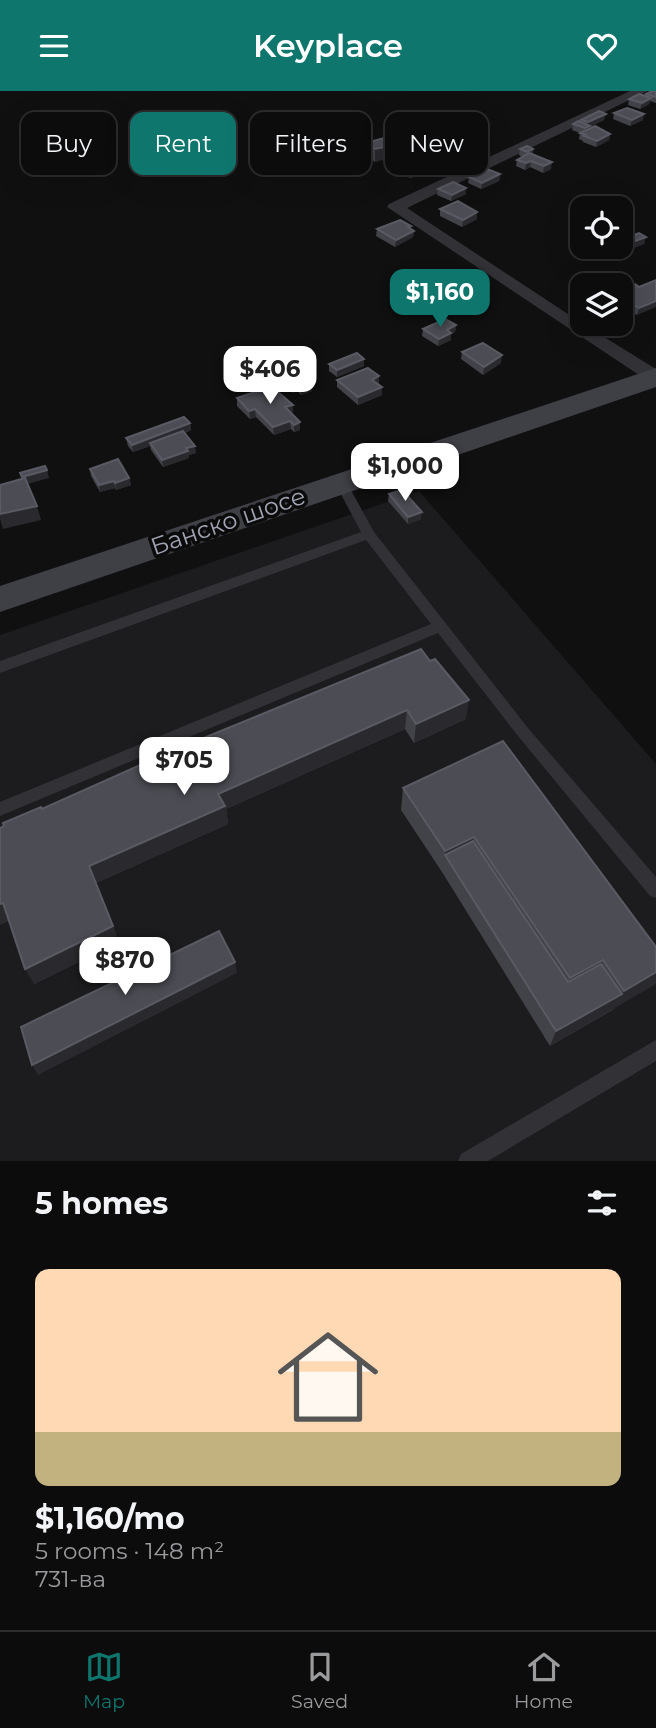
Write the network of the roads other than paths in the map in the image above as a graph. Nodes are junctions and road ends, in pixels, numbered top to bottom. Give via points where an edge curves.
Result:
1 (641, 91) edge
2 (656, 377) edge
3 (341, 483) junction
4 (369, 534) junction
5 (0, 599) edge
6 (441, 626) junction
7 (0, 667) edge
8 (0, 809) edge
9 (656, 890) edge
10 (656, 1050) edge
11 (468, 1161) edge

1 - 2 street via 395,207
2 - 3 street, Банско шосе
3 - 4 lane
3 - 5 street, Банско шосе
4 - 6 lane
4 - 7 lane
6 - 8 lane
6 - 9 lane
10 - 11 lane

